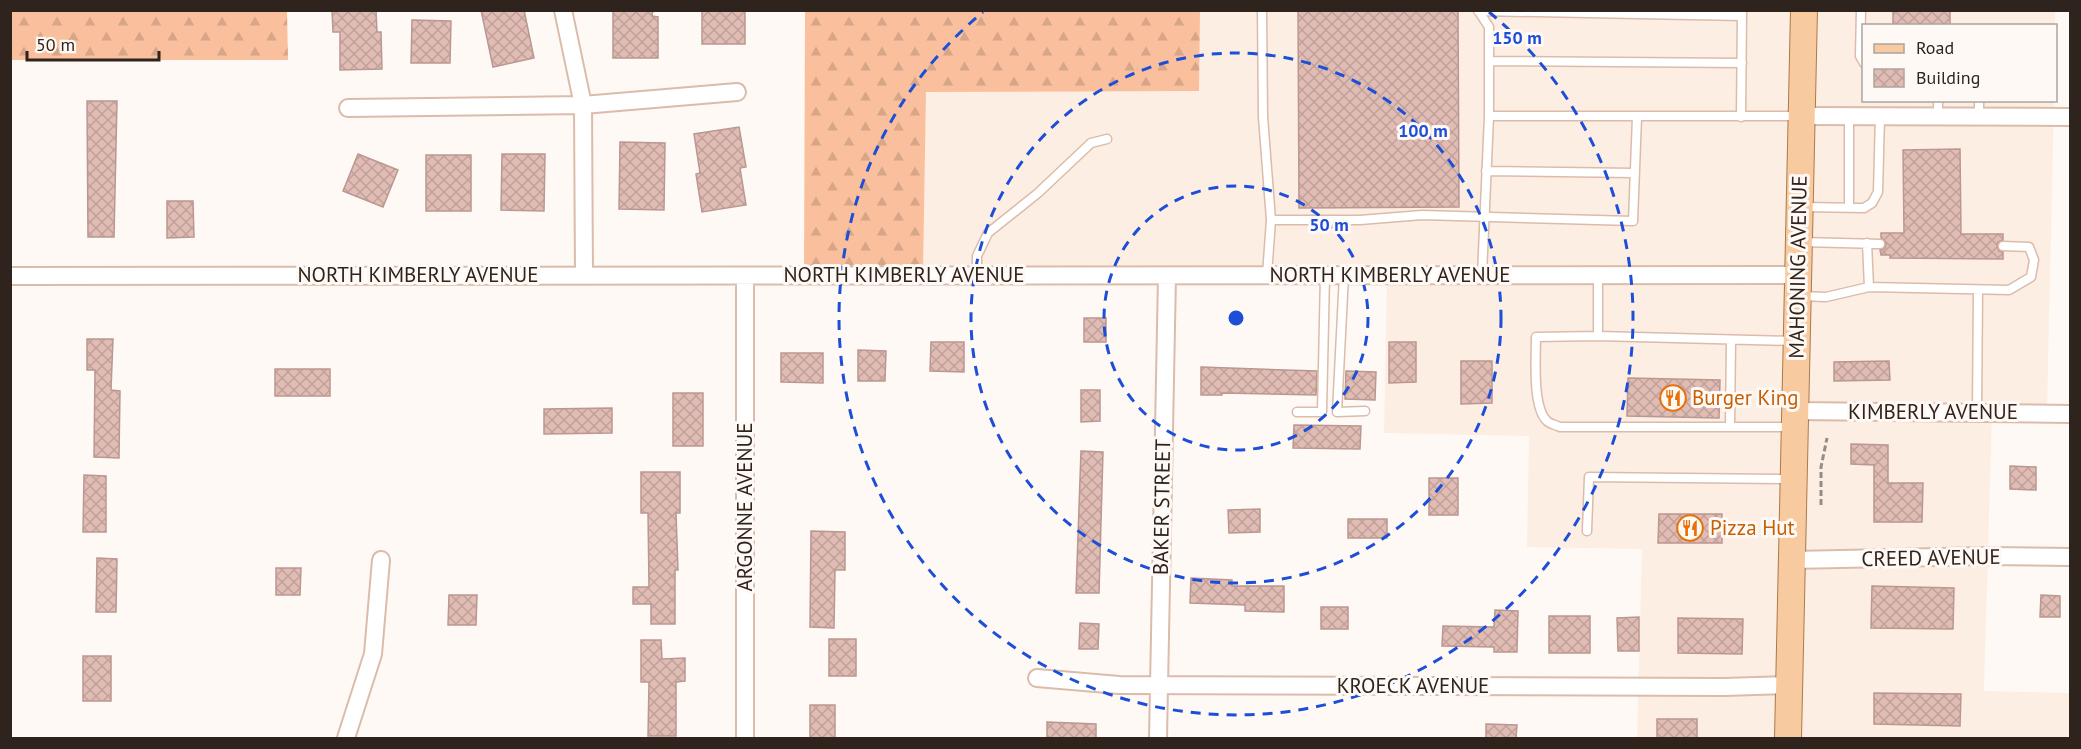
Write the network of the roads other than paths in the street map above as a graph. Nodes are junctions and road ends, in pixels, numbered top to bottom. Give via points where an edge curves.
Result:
1 (563, 10) edge
2 (1262, 10) edge
3 (1804, 10) edge
4 (1861, 10) edge
5 (1478, 11) edge
6 (1742, 13) edge
7 (1489, 61) junction
8 (1862, 61) edge
9 (1742, 63) junction
10 (737, 92) dead end
11 (583, 105) junction
12 (348, 108) dead end
13 (1938, 108) edge
14 (1979, 109) edge
15 (1488, 116) junction
16 (1802, 116) junction
17 (1850, 116) junction
18 (1880, 116) junction
19 (1637, 117) junction
20 (1742, 117) junction
21 (2070, 117) edge
22 (1107, 139) dead end
23 (1486, 171) junction
24 (1634, 173) junction
25 (1799, 207) junction
26 (1849, 207) junction
27 (1484, 218) junction
28 (1271, 220) junction
29 (1798, 242) junction
30 (1868, 243) junction
31 (1880, 243) dead end
32 (2003, 246) dead end
33 (976, 275) junction
34 (1268, 275) junction
35 (1324, 275) junction
36 (1344, 275) junction
37 (1482, 275) junction
38 (1598, 275) junction
39 (10, 276) edge
40 (584, 276) junction
41 (745, 276) junction
42 (1167, 276) junction
43 (1797, 285) junction
44 (1869, 287) junction
45 (1978, 290) junction
46 (1599, 336) junction
47 (1731, 340) junction
48 (1796, 342) junction
49 (1365, 411) dead end
50 (1297, 412) dead end
51 (1322, 412) junction
52 (1337, 412) junction
53 (1977, 412) junction
54 (2070, 414) edge
55 (1795, 419) junction
56 (1730, 426) junction
57 (1794, 479) junction
58 (1587, 531) dead end
59 (2070, 557) edge
60 (381, 560) dead end
61 (1792, 560) junction
62 (1037, 678) dead end
63 (1159, 685) junction
64 (1790, 685) junction
65 (346, 738) edge
66 (745, 738) edge
67 (1158, 738) edge
68 (1788, 738) edge

1 - 11 street
2 - 28 lane via 1263,117
3 - 16 main road, MAHONING AVENUE
4 - 8 lane
5 - 6 lane
5 - 7 lane via 1490,27
6 - 9 lane
7 - 9 lane
7 - 15 lane
9 - 20 lane
10 - 11 street
11 - 12 street
11 - 40 street
13 - 14 street
13 - 18 street
14 - 21 street
15 - 19 lane
15 - 23 lane
16 - 17 street
16 - 20 lane
16 - 25 main road, MAHONING AVENUE
17 - 18 street
17 - 26 lane
18 - 26 lane via 1878,192 1864,208
19 - 20 lane
19 - 24 lane
22 - 33 lane via 1091,143 988,233 977,256
23 - 24 lane
23 - 27 lane
24 - 27 lane via 1633,221
25 - 26 lane
25 - 29 main road, MAHONING AVENUE
27 - 28 lane
27 - 37 lane
28 - 34 lane
29 - 30 lane
29 - 43 main road, MAHONING AVENUE
30 - 31 lane
30 - 44 lane
32 - 45 lane via 2029,247 2034,260 2031,277 2009,290
33 - 41 street, NORTH KIMBERLY AVENUE
33 - 42 street, NORTH KIMBERLY AVENUE
34 - 35 street, NORTH KIMBERLY AVENUE
34 - 42 street, NORTH KIMBERLY AVENUE
35 - 36 street, NORTH KIMBERLY AVENUE
35 - 51 lane
36 - 37 street, NORTH KIMBERLY AVENUE
36 - 52 lane
37 - 38 street, NORTH KIMBERLY AVENUE
38 - 43 street, NORTH KIMBERLY AVENUE
38 - 46 lane
39 - 40 street, NORTH KIMBERLY AVENUE
40 - 41 street, NORTH KIMBERLY AVENUE
41 - 66 street, ARGONNE AVENUE
42 - 63 street, BAKER STREET
43 - 44 lane via 1826,297
43 - 48 main road, MAHONING AVENUE
44 - 45 lane
45 - 53 lane
46 - 47 lane
46 - 56 lane via 1536,337 1538,400 1547,422 1560,427
47 - 48 lane
47 - 56 lane
48 - 55 main road, MAHONING AVENUE
49 - 52 lane
50 - 51 lane
51 - 52 lane
53 - 54 street, KIMBERLY AVENUE
53 - 55 street, KIMBERLY AVENUE
55 - 56 lane
55 - 57 main road, MAHONING AVENUE
57 - 58 lane via 1589,477
57 - 61 main road, MAHONING AVENUE
59 - 61 street, CREED AVENUE
60 - 65 street via 373,654
61 - 64 main road, MAHONING AVENUE
62 - 63 street, KROECK AVENUE
63 - 64 street, KROECK AVENUE
63 - 67 street, BAKER STREET
64 - 68 main road, MAHONING AVENUE

